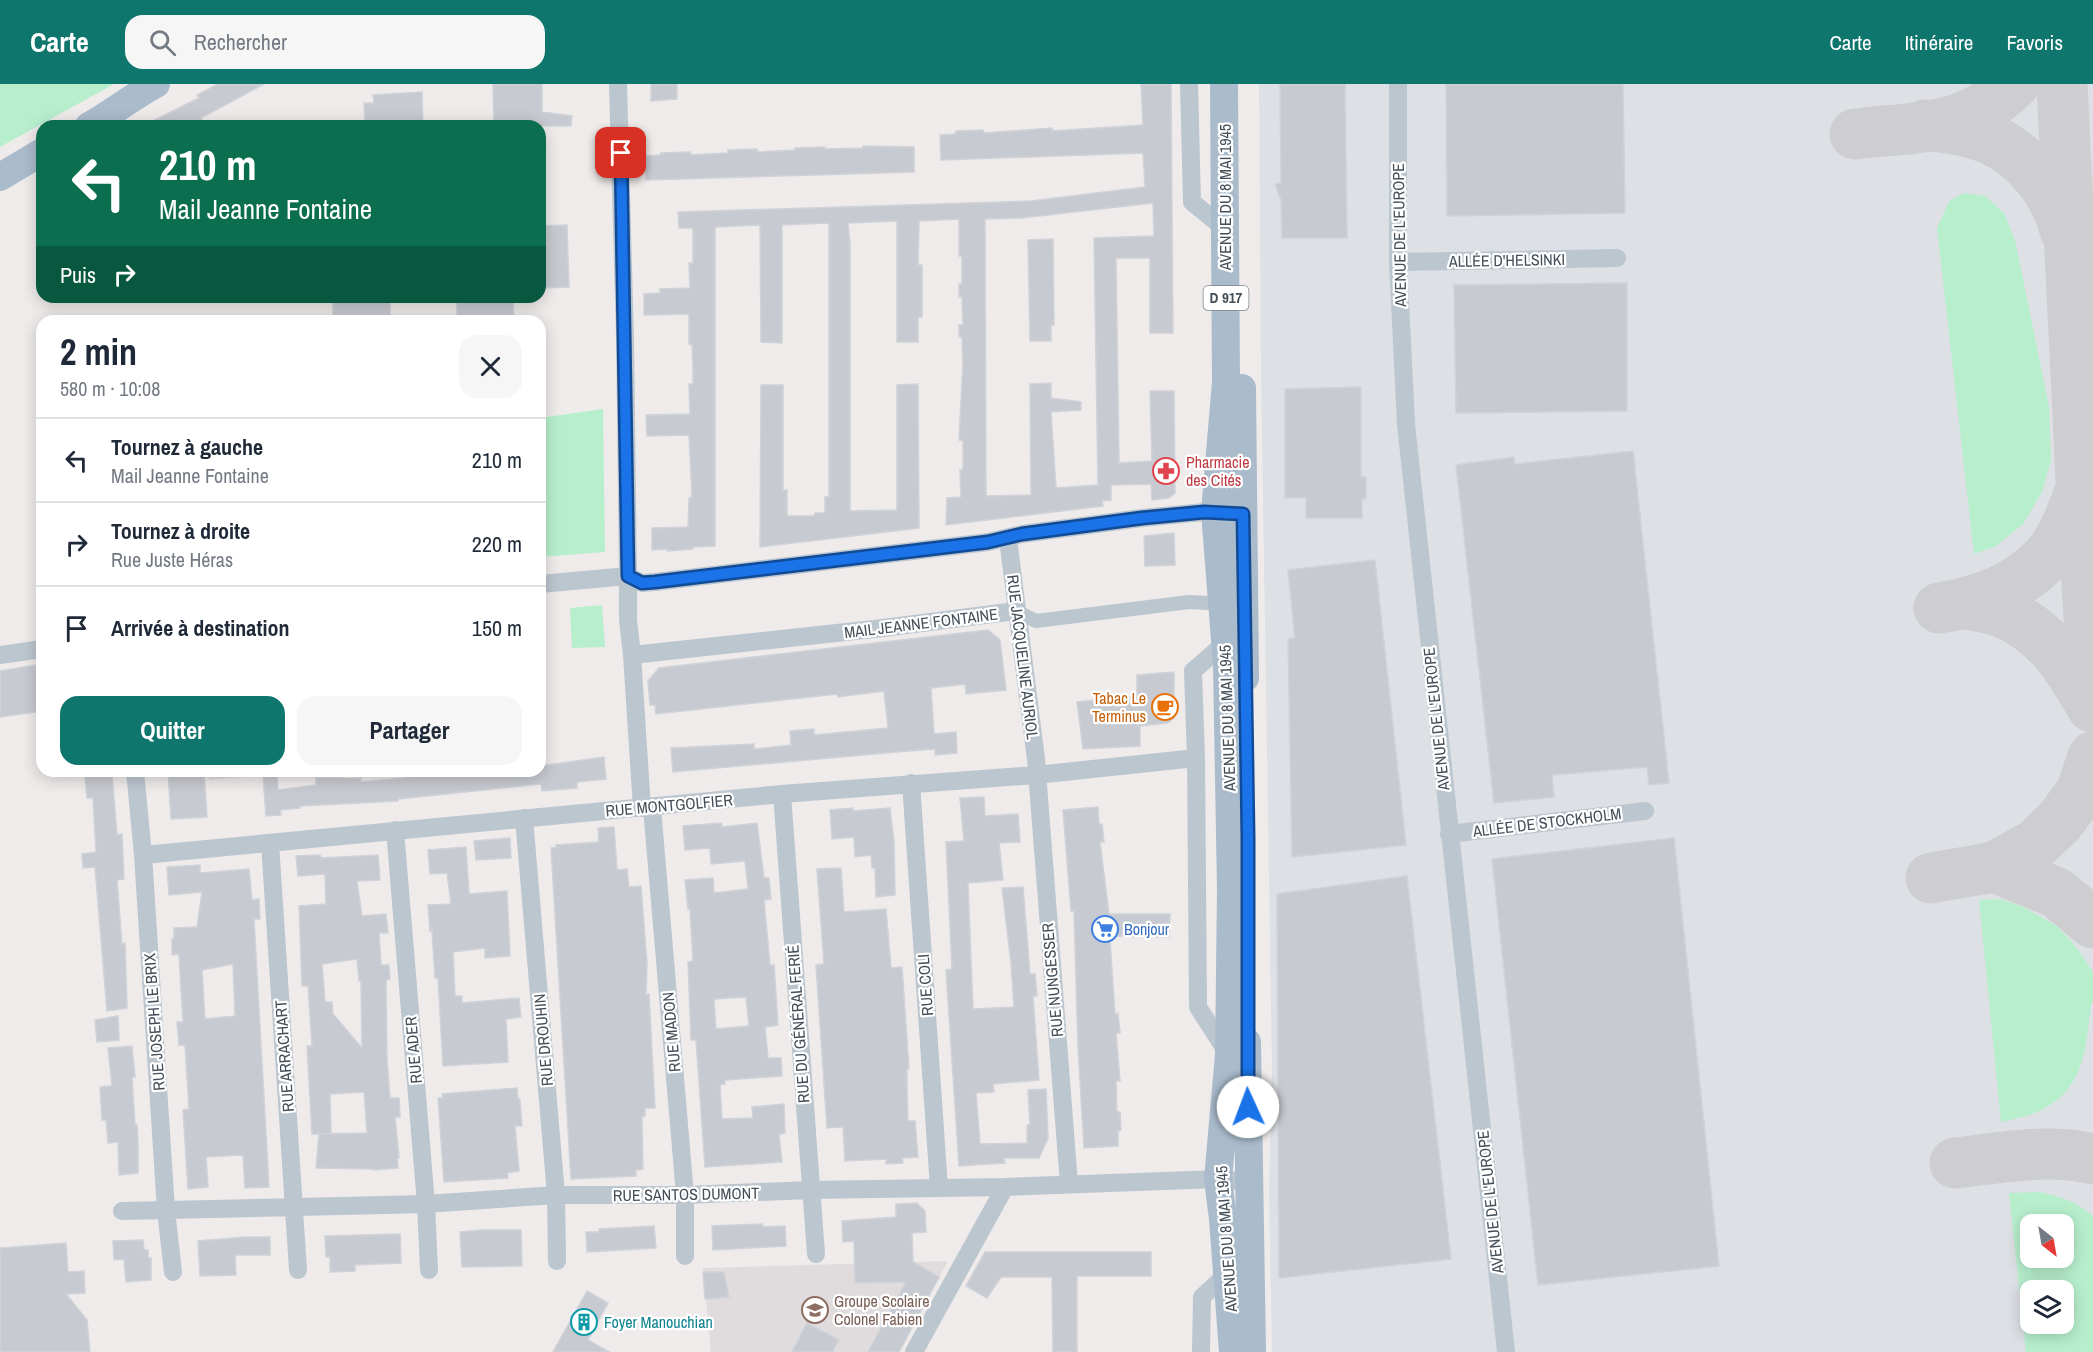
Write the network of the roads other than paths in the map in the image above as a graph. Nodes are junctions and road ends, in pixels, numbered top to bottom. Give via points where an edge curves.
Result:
1 (618, 84) edge
2 (1189, 84) edge
3 (1224, 84) edge
4 (1240, 84) edge
5 (1398, 84) edge
6 (146, 89) edge
7 (77, 120) edge
8 (100, 120) edge
9 (36, 142) edge
10 (36, 156) edge
11 (0, 162) edge
12 (0, 177) edge
13 (1225, 229) junction
14 (1617, 258) dead end
15 (1398, 262) junction
16 (1209, 512) junction
17 (1243, 514) junction
18 (1008, 539) junction
19 (628, 576) junction
20 (546, 583) edge
21 (1208, 603) dead end
22 (1016, 611) junction
23 (1225, 643) junction
24 (36, 650) edge
25 (0, 655) edge
26 (632, 655) junction
27 (1196, 758) junction
28 (1036, 775) junction
29 (136, 777) edge
30 (911, 783) junction
31 (782, 794) junction
32 (647, 808) junction
33 (1646, 811) dead end
34 (525, 818) junction
35 (395, 830) junction
36 (1449, 834) junction
37 (270, 843) junction
38 (143, 855) junction
39 (1229, 1055) junction
40 (1218, 1179) junction
41 (1250, 1182) junction
42 (1069, 1184) junction
43 (1005, 1187) junction
44 (939, 1188) junction
45 (810, 1190) junction
46 (685, 1195) junction
47 (556, 1196) junction
48 (426, 1204) junction
49 (293, 1207) junction
50 (166, 1210) junction
51 (122, 1211) dead end
52 (816, 1254) dead end
53 (685, 1256) dead end
54 (556, 1261) dead end
55 (298, 1270) dead end
56 (429, 1270) dead end
57 (173, 1272) dead end
58 (1228, 1273) junction
59 (914, 1352) edge
60 (1201, 1352) edge
61 (1233, 1352) edge
62 (1252, 1352) edge
63 (1506, 1352) edge

1 - 19 street, RUE MADON
2 - 13 street, AVENUE DU 8 MAI 1945 via 1192,202
3 - 13 main road, AVENUE DU 8 MAI 1945 / D 917
4 - 17 main road, AVENUE DU 8 MAI 1945 / D 917
5 - 15 street, AVENUE DE L'EUROPE
6 - 7 main road
6 - 8 main road
9 - 11 main road
10 - 12 main road
13 - 16 main road, AVENUE DU 8 MAI 1945 / D 917 via 1226,382
14 - 15 street, ALLÉE D'HELSINKI
15 - 36 street, AVENUE DE L'EUROPE via 1406,424
16 - 17 street
16 - 18 street via 1022,534
16 - 23 main road, AVENUE DU 8 MAI 1945 / D 917
17 - 41 main road, AVENUE DU 8 MAI 1945 / D 917
18 - 19 street via 655,582 642,583
18 - 22 street, RUE JACQUELINE AURIOL
19 - 20 street
19 - 26 street, RUE MADON
21 - 22 street, MAIL JEANNE FONTAINE via 1036,621
22 - 26 street, MAIL JEANNE FONTAINE
22 - 28 street, RUE JACQUELINE AURIOL
23 - 27 street via 1193,670
23 - 39 main road, AVENUE DU 8 MAI 1945 / D 917
24 - 25 street
26 - 32 street, RUE MADON
27 - 28 street, RUE MONTGOLFIER
27 - 39 street via 1198,1007
28 - 30 street, RUE MONTGOLFIER
28 - 42 street, RUE NUNGESSER
29 - 38 street, RUE JOSEPH LE BRIX
30 - 31 street, RUE MONTGOLFIER
30 - 44 street, RUE COLI
31 - 32 street, RUE MONTGOLFIER
31 - 45 street, RUE DU GÉNÉRAL FERIÉ
32 - 34 street, RUE MONTGOLFIER
32 - 46 street, RUE MADON
33 - 36 street, ALLÉE DE STOCKHOLM
34 - 35 street, RUE MONTGOLFIER
34 - 47 street, RUE DROUHIN
35 - 37 street, RUE MONTGOLFIER
35 - 48 street, RUE ADER
36 - 63 street, AVENUE DE L'EUROPE
37 - 38 street, RUE MONTGOLFIER
37 - 49 street, RUE ARRACHART
38 - 50 street, RUE JOSEPH LE BRIX
39 - 40 main road, AVENUE DU 8 MAI 1945 / D 917
40 - 41 street, RUE SANTOS DUMONT
40 - 42 street, RUE SANTOS DUMONT
40 - 58 main road, AVENUE DU 8 MAI 1945 / D 917
41 - 62 main road, AVENUE DU 8 MAI 1945 / D 917
42 - 43 street, RUE SANTOS DUMONT
43 - 44 street, RUE SANTOS DUMONT
43 - 59 street
44 - 45 street, RUE SANTOS DUMONT
45 - 46 street, RUE SANTOS DUMONT
45 - 52 street, RUE DU GÉNÉRAL FERIÉ
46 - 47 street, RUE SANTOS DUMONT
46 - 53 street, RUE MADON
47 - 48 street, RUE SANTOS DUMONT
47 - 54 street, RUE DROUHIN
48 - 49 street, RUE SANTOS DUMONT
48 - 56 street, RUE ADER
49 - 50 street, RUE SANTOS DUMONT
49 - 55 street, RUE ARRACHART
50 - 51 street, RUE SANTOS DUMONT
50 - 57 street, RUE JOSEPH LE BRIX
58 - 60 street, AVENUE DU 8 MAI 1945 via 1202,1297
58 - 61 main road, AVENUE DU 8 MAI 1945 / D 917

